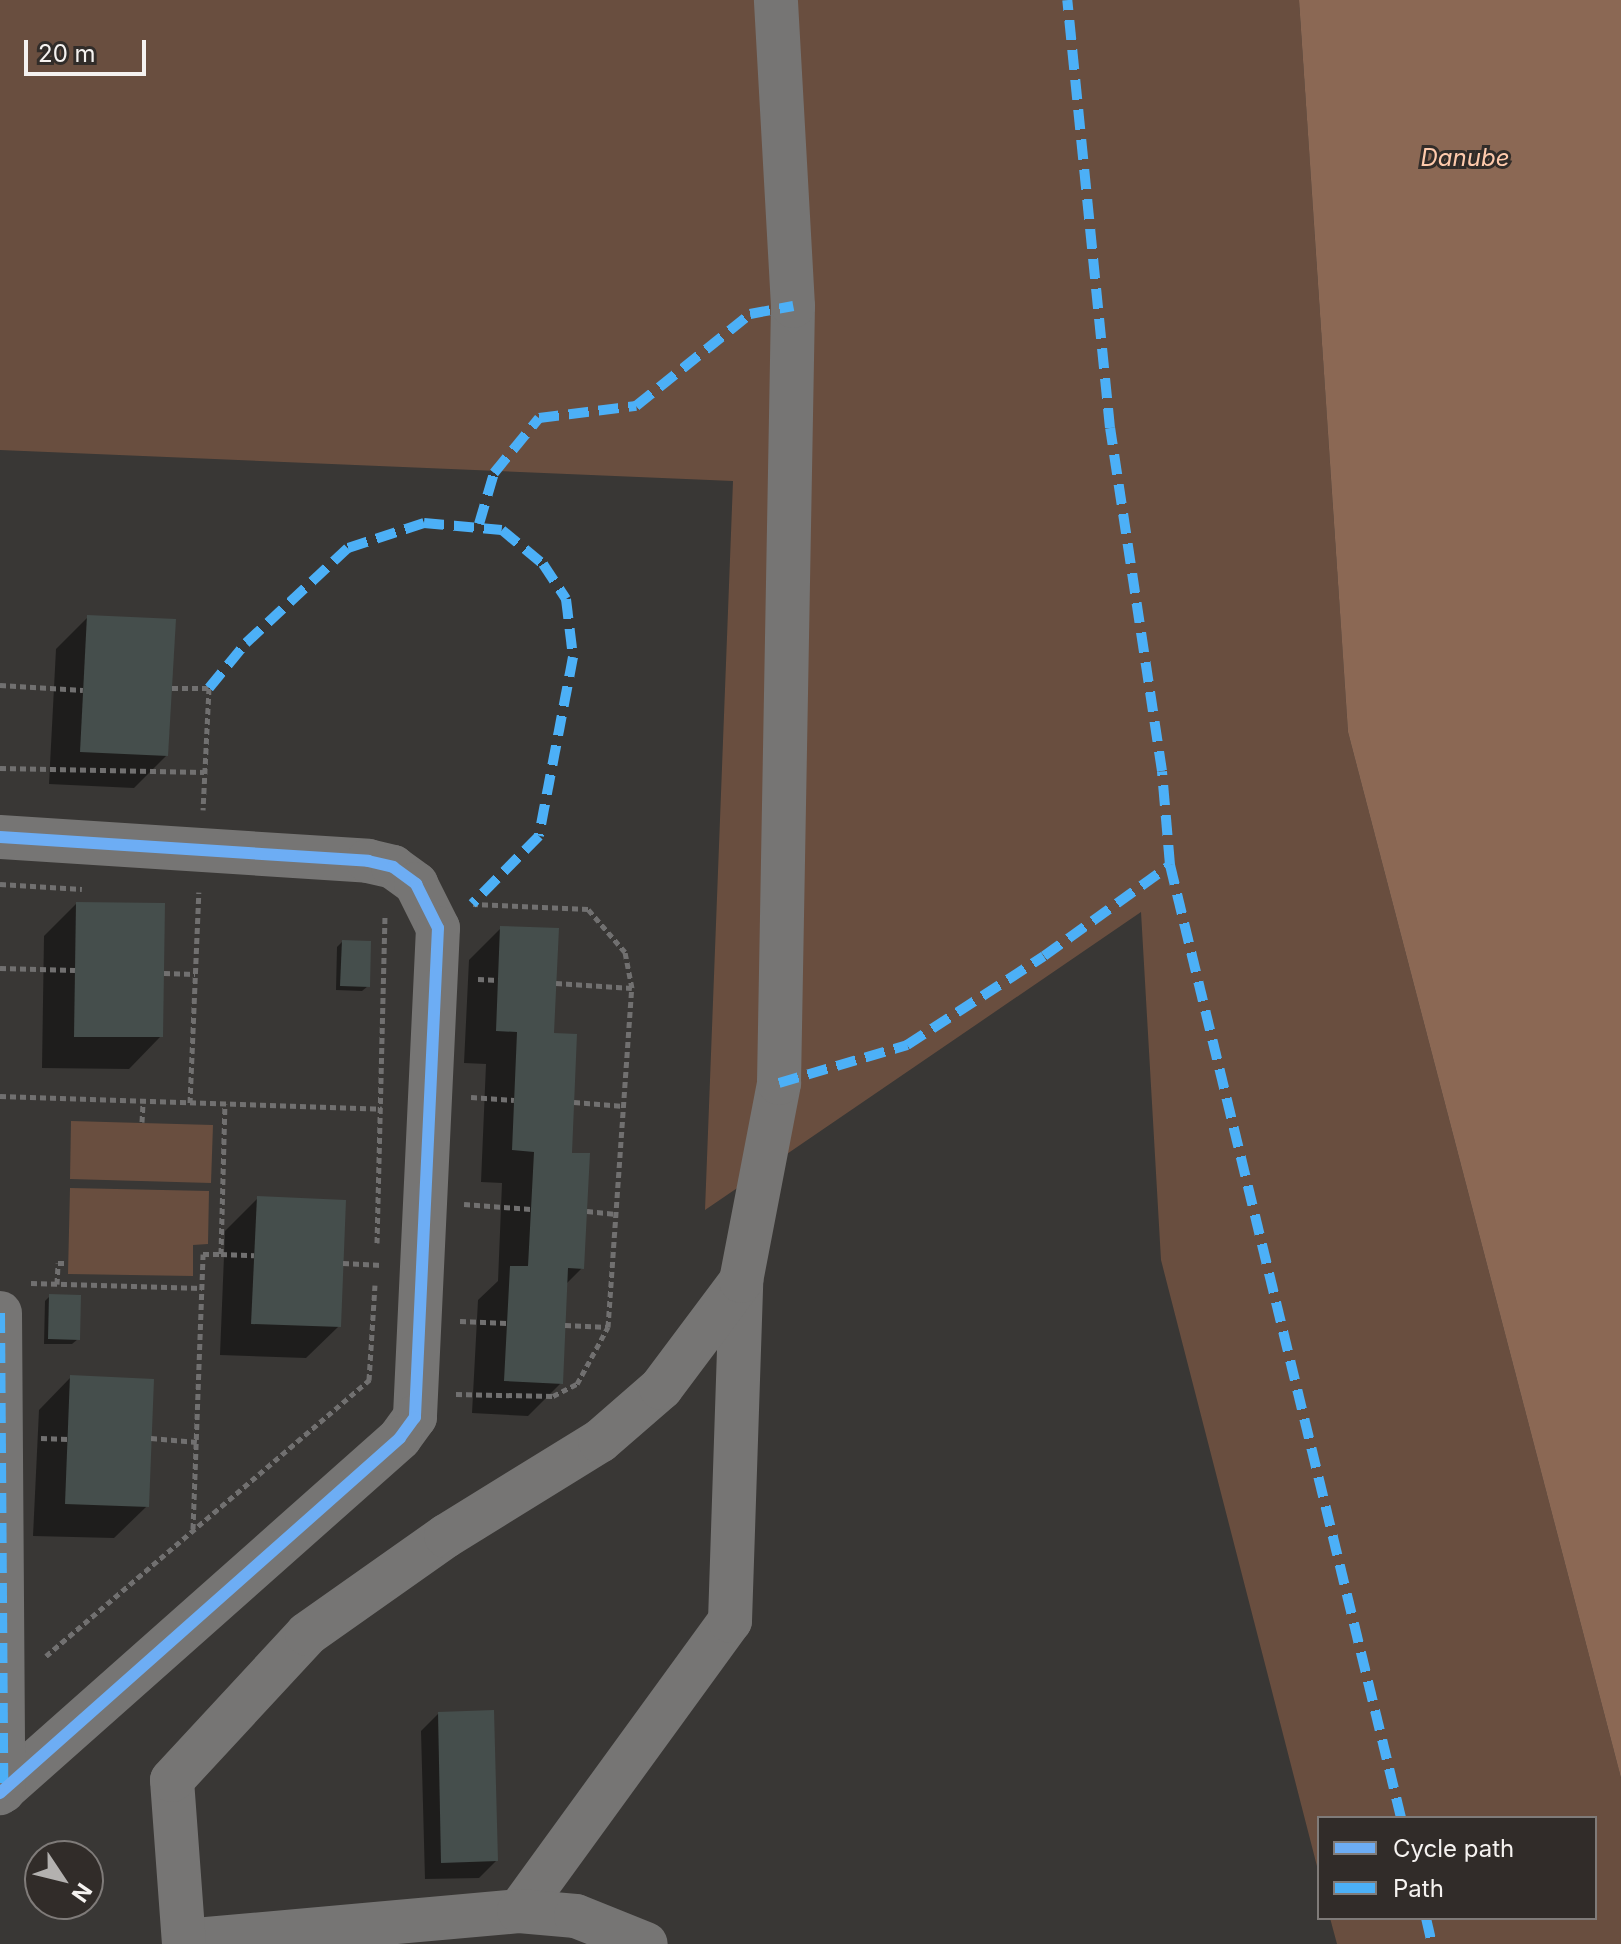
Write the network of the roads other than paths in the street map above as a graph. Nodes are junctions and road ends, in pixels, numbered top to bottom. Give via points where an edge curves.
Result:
1 (776, 0) edge
2 (0, 837) edge
3 (741, 1281) junction
4 (7, 1298) edge
5 (2, 1792) edge
6 (519, 1911) junction
7 (184, 1943) edge
8 (646, 1944) edge

1 - 3 street via 793,306 779,1083
2 - 5 street via 368,861 393,867 416,884 438,928 415,1417 400,1438
3 - 6 street via 730,1621
3 - 7 street via 661,1388 600,1441 446,1536 307,1634 172,1780
4 - 5 street
6 - 7 street
6 - 8 street via 576,1916

